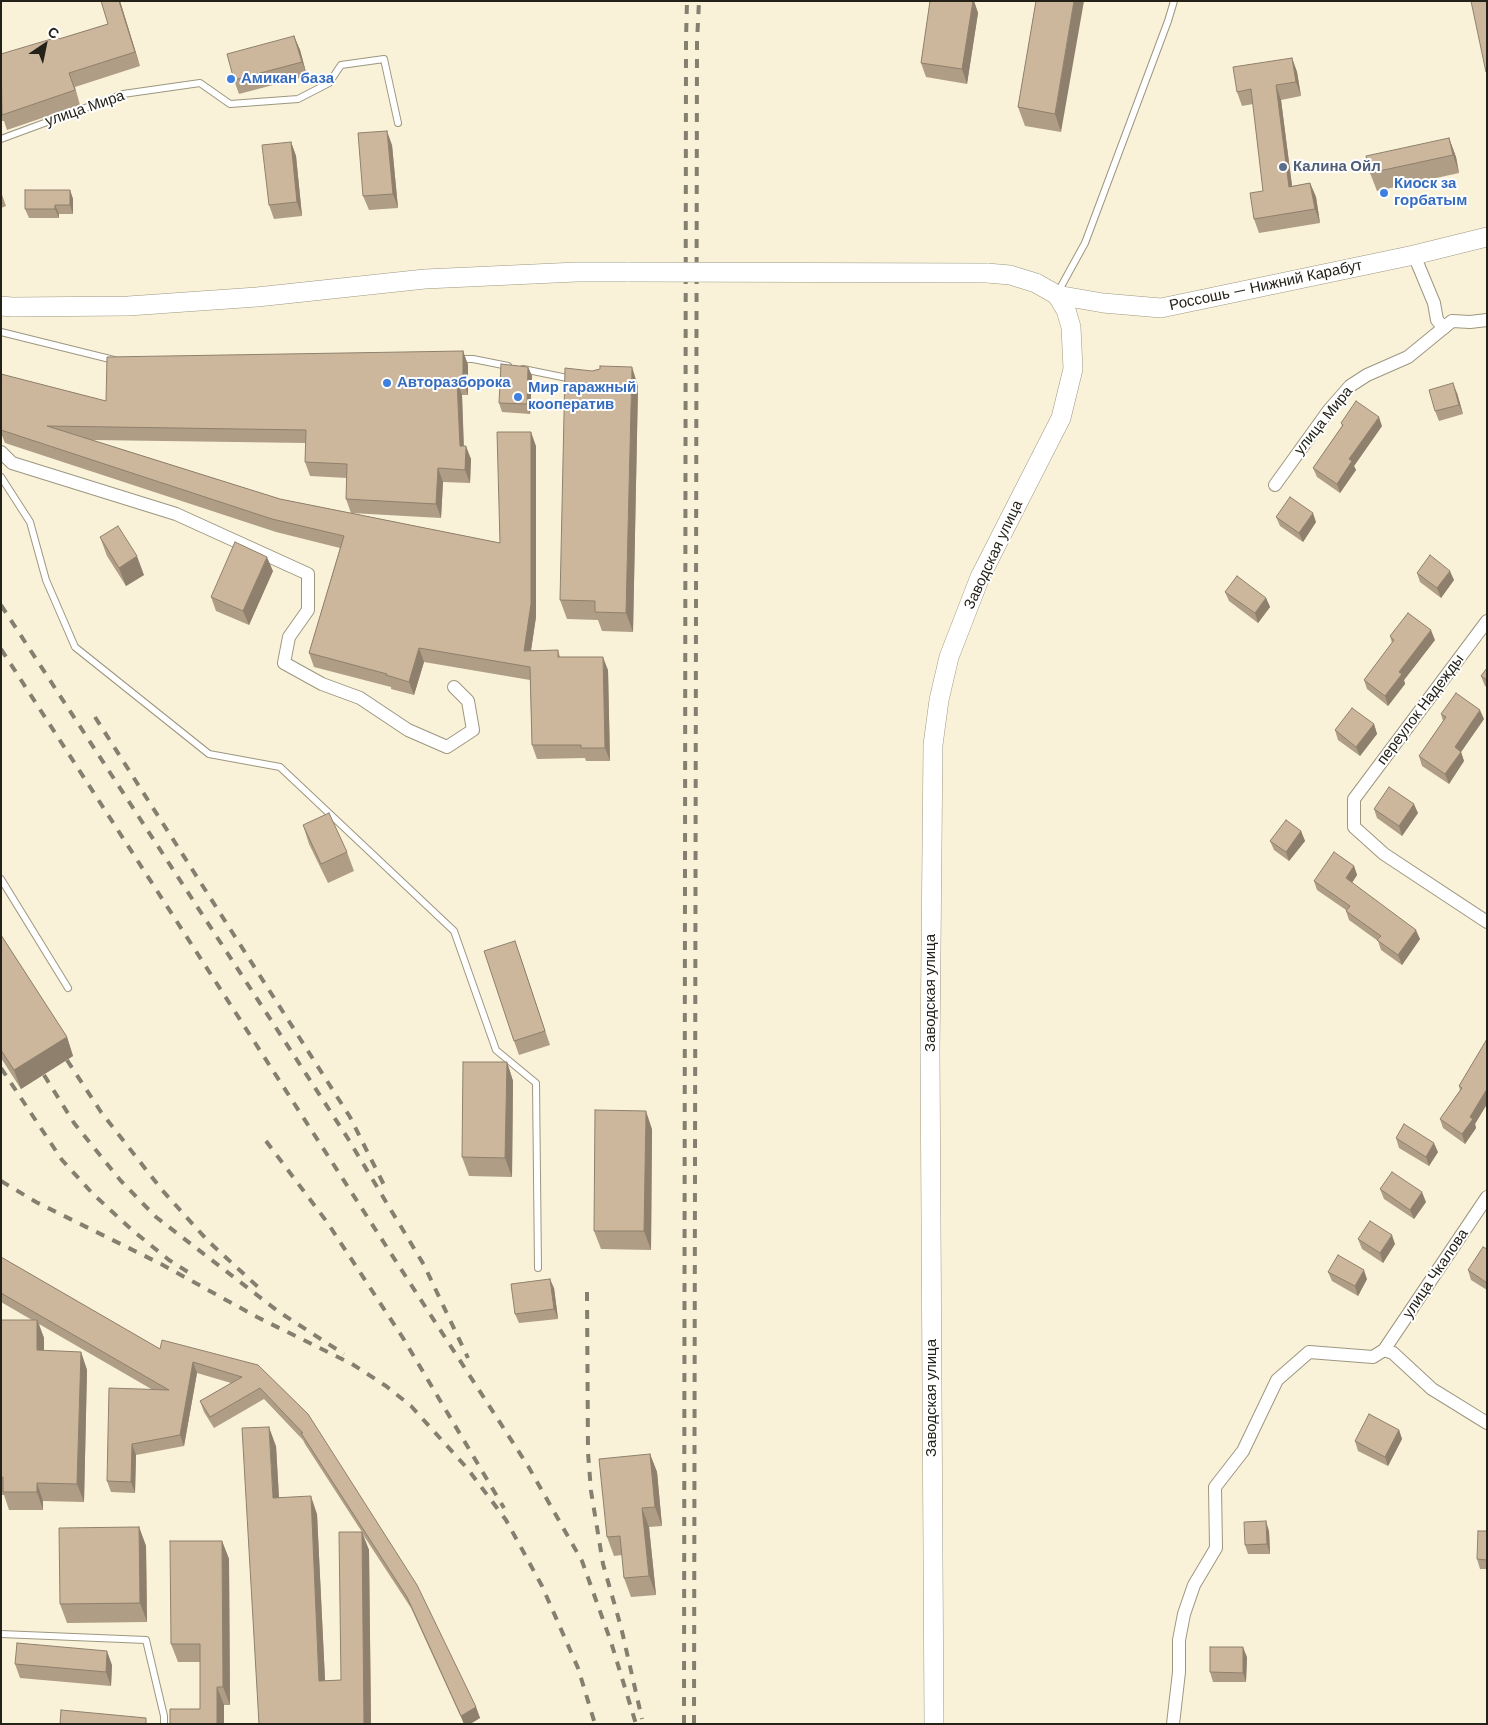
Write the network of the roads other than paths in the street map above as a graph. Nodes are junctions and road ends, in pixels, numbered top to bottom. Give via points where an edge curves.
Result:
1 (1174, 1) edge
2 (398, 123) dead end
3 (1, 139) edge
4 (1487, 237) edge
5 (1414, 255) junction
6 (1057, 294) junction
7 (1, 306) edge
8 (1487, 320) edge
9 (1444, 328) junction
10 (1, 332) edge
11 (453, 359) edge
12 (122, 361) edge
13 (580, 381) edge
14 (1, 452) edge
15 (1, 478) edge
16 (1275, 485) dead end
17 (1487, 621) edge
18 (454, 687) dead end
19 (1, 879) edge
20 (1487, 922) edge
21 (68, 988) dead end
22 (1487, 1196) edge
23 (1482, 1217) edge
24 (538, 1268) dead end
25 (1384, 1350) junction
26 (1487, 1423) edge
27 (1, 1634) edge
28 (164, 1724) edge
29 (934, 1724) edge
30 (1173, 1724) edge

1 - 6 lane via 1085,243
2 - 3 lane, улица Мира via 384,59 341,65 329,83 298,99 230,104 200,82 123,94
4 - 5 main road, Россошь — Нижний Карабут
5 - 6 main road, Россошь — Нижний Карабут via 1161,308 1103,303
5 - 9 street via 1434,303 1437,320
6 - 7 main road, Россошь — Нижний Карабут, bridge via 1010,275 987,273 577,272 425,280 128,306
6 - 29 main road, Заводская улица via 1066,310 1070,327 1073,369 1061,418 980,576 950,658 939,700 933,745 930,1052
8 - 9 street, улица Мира via 1452,321
9 - 16 street, улица Мира via 1408,357 1350,386
10 - 12 lane
11 - 13 lane via 473,359
14 - 18 street via 12,462 176,514 308,574 308,610 289,637 284,663 322,684 360,698 408,730 447,747 473,730 468,701
15 - 24 lane via 30,522 46,580 75,647 209,754 280,767 454,931 496,1050 536,1083
17 - 20 street, переулок Надежды via 1354,799 1354,827 1384,854
19 - 21 lane
22 - 23 street, улица Чкалова
23 - 25 street, улица Чкалова
25 - 26 street via 1393,1352 1432,1389
25 - 30 street via 1373,1357 1309,1352 1277,1380 1243,1451 1215,1487 1216,1548 1194,1585 1184,1614
27 - 28 lane via 146,1640

